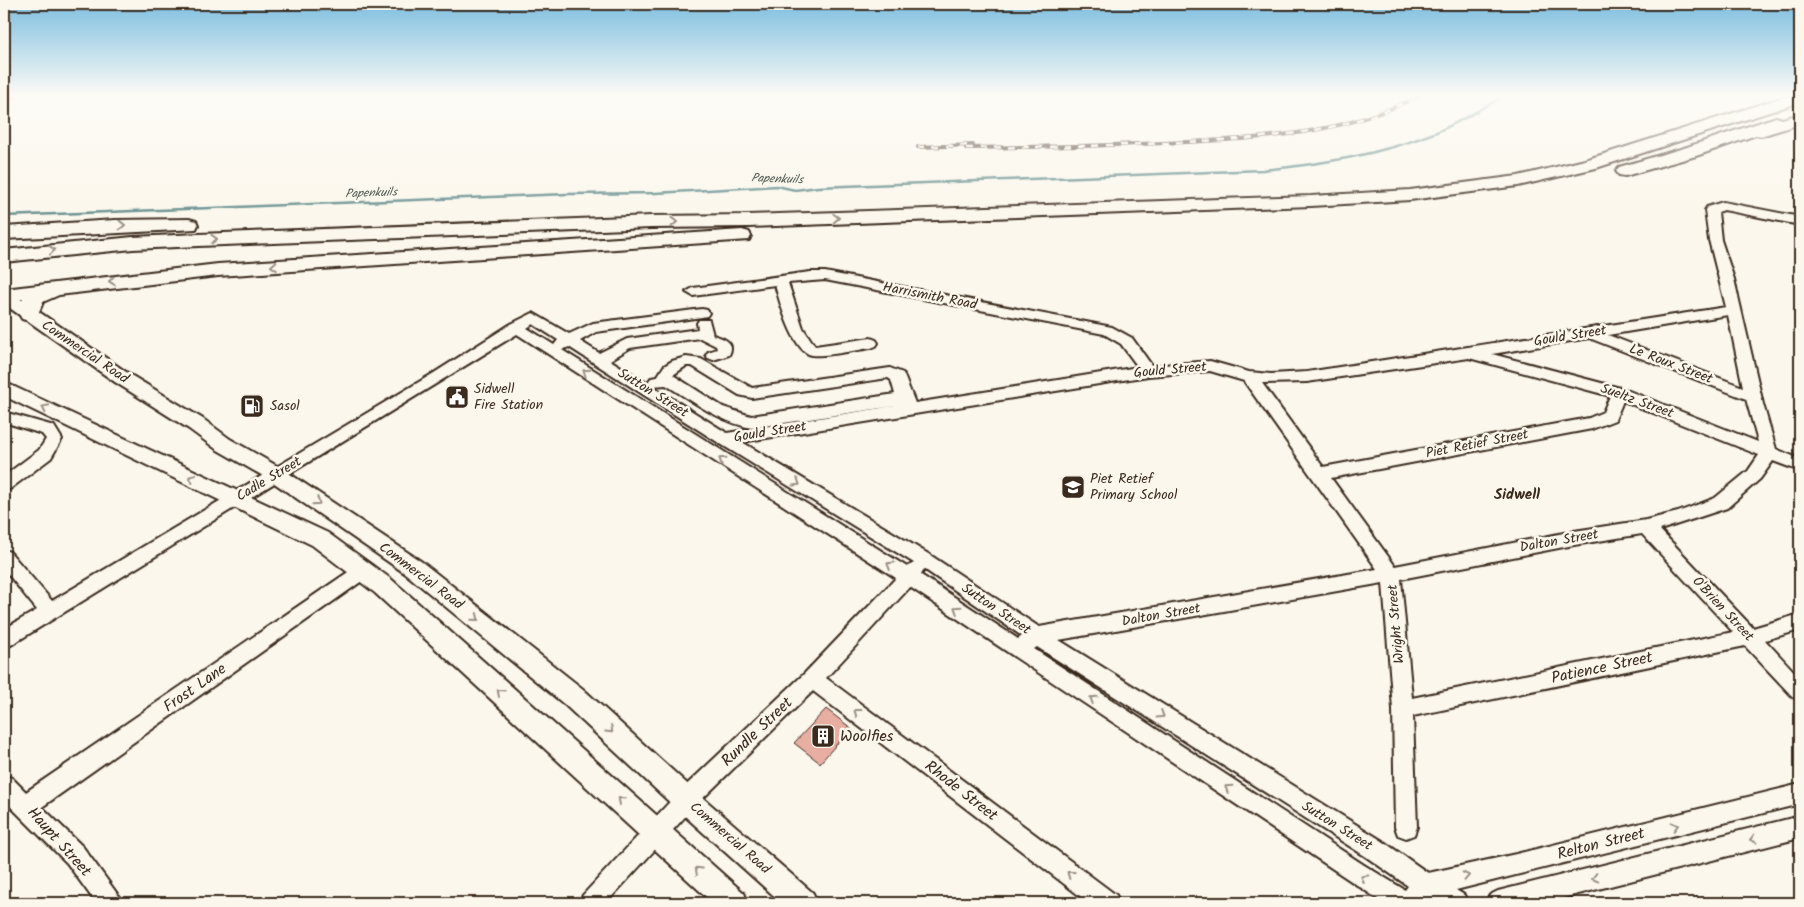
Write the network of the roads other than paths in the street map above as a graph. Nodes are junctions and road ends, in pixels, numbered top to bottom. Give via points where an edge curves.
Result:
1 (1668, 138) edge
2 (1673, 138) edge
3 (1730, 138) edge
4 (1736, 138) edge
5 (1652, 145) junction
6 (1690, 152) junction
7 (1800, 221) edge
8 (651, 222) junction
9 (4, 233) edge
10 (742, 236) junction
11 (4, 256) edge
12 (4, 272) edge
13 (780, 280) junction
14 (64, 287) junction
15 (4, 295) edge
16 (1732, 310) junction
17 (702, 313) junction
18 (29, 314) junction
19 (533, 318) joint
20 (516, 327) junction
21 (704, 333) junction
22 (1589, 333) junction
23 (569, 340) junction
24 (870, 343) dead end
25 (553, 351) junction
26 (1469, 353) junction
27 (713, 355) dead end
28 (599, 359) junction
29 (1148, 370) junction
30 (1249, 377) junction
31 (664, 378) junction
32 (4, 388) edge
33 (646, 388) junction
34 (1619, 393) junction
35 (1753, 396) junction
36 (907, 403) junction
37 (4, 417) edge
38 (696, 420) junction
39 (680, 433) junction
40 (726, 439) junction
41 (1769, 452) junction
42 (769, 465) junction
43 (1800, 465) edge
44 (1319, 474) junction
45 (276, 475) junction
46 (752, 479) junction
47 (4, 486) edge
48 (236, 499) junction
49 (1646, 527) junction
50 (4, 557) edge
51 (924, 560) junction
52 (363, 571) junction
53 (1391, 574) junction
54 (909, 578) junction
55 (49, 610) junction
56 (1800, 622) edge
57 (1749, 637) junction
58 (1052, 638) junction
59 (4, 639) edge
60 (1019, 650) junction
61 (1040, 664) junction
62 (812, 679) junction
63 (1800, 691) edge
64 (1403, 709) junction
65 (4, 785) edge
66 (1800, 794) edge
67 (686, 800) junction
68 (26, 805) junction
69 (1406, 827) dead end
70 (1800, 827) edge
71 (657, 833) junction
72 (1426, 885) junction
73 (1556, 895) edge
74 (110, 903) edge
75 (591, 903) edge
76 (734, 903) edge
77 (803, 903) edge
78 (1108, 903) edge
79 (1407, 903) edge
80 (1456, 903) edge
81 (1498, 903) edge

1 - 5 highway
2 - 5 highway
3 - 6 highway
4 - 6 highway
8 -> 5 highway via 1391,197 1518,181
6 - 10 highway via 1590,181 1529,194 1403,210
7 - 16 street via 1724,206 1713,208 1710,212
9 -> 8 highway via 115,226
11 -> 8 highway via 133,243
10 - 12 highway via 187,256
10 -> 14 highway via 286,265
13 - 17 street, Harrismith Road via 696,292
13 - 24 street via 796,329 809,349
13 - 29 street, Harrismith Road via 825,276 1108,330 1130,342
14 - 15 highway
14 - 18 highway via 33,299
15 - 18 main road, Commercial Road
16 - 22 street, Gould Street
16 - 35 street
17 - 21 street
17 - 23 street via 593,328
18 - 45 main road, Commercial Road via 223,444
19 - 20 street, Cadle Street
19 - 23 street, Sutton Street
20 - 25 street, Sutton Street
20 - 45 street, Cadle Street
21 - 27 street via 724,345 724,352
21 - 28 street via 627,344
22 - 26 street, Gould Street
22 - 35 street, Le Roux Street
23 - 25 street
23 - 28 street, Sutton Street
39 -> 25 street, Sutton Street
26 - 30 street, Gould Street via 1307,377
26 - 34 street, Sueltz Street
28 - 33 street, Sutton Street
29 - 30 street, Gould Street via 1210,366
29 - 36 street, Gould Street
30 - 44 street, Wright Street
31 - 33 street
31 - 36 street via 724,415 751,422
31 - 36 street via 680,362 696,362 752,393 890,373 898,377
48 -> 32 main road
33 - 38 street, Sutton Street
34 - 41 street, Sueltz Street
34 - 44 street, Piet Retief Street via 1609,416 1592,423
35 - 41 street
36 - 40 street, Gould Street
37 - 47 street via 48,430 54,439 45,454
38 - 39 street
38 - 40 street, Sutton Street
46 -> 39 street, Sutton Street
40 - 42 street, Sutton Street
41 - 43 street, Sueltz Street
41 - 49 street, Dalton Street via 1754,475 1721,502
42 - 46 street
42 -> 51 street, Sutton Street
44 - 53 street, Wright Street
45 - 48 street, Cadle Street
45 -> 67 main road, Commercial Road via 414,568 574,697
54 -> 46 street, Sutton Street
48 - 52 main road via 320,539
48 - 55 street, Cadle Street
49 - 53 street, Dalton Street
49 - 57 street, O'Brien Street
50 - 55 street
51 - 54 street, Rundle Street
51 - 58 street, Sutton Street
52 - 68 street, Frost Lane
71 -> 52 main road
53 - 58 street, Dalton Street
53 - 64 street, Wright Street
60 -> 54 street, Sutton Street
54 - 62 street, Rundle Street
55 - 59 street, Cadle Street
56 - 57 street, Patience Street
57 - 63 street, O'Brien Street
57 - 64 street, Patience Street
58 - 60 street, Dalton Street
58 - 61 street
58 -> 72 street, Sutton Street
60 - 61 street, Sutton Street
79 -> 61 street, Sutton Street
62 - 67 street, Rundle Street
78 -> 62 street, Rhode Street
64 - 69 street, Wright Street
65 - 68 street, Haupt Street
72 -> 66 street, Relton Street via 1516,866
67 - 71 street, Rundle Street
67 - 77 main road, Commercial Road
68 - 74 street, Haupt Street via 75,855
70 -> 73 street
71 - 75 street, Rundle Street
76 -> 71 main road
72 - 79 street
72 - 80 street, Sutton Street
73 - 81 street

